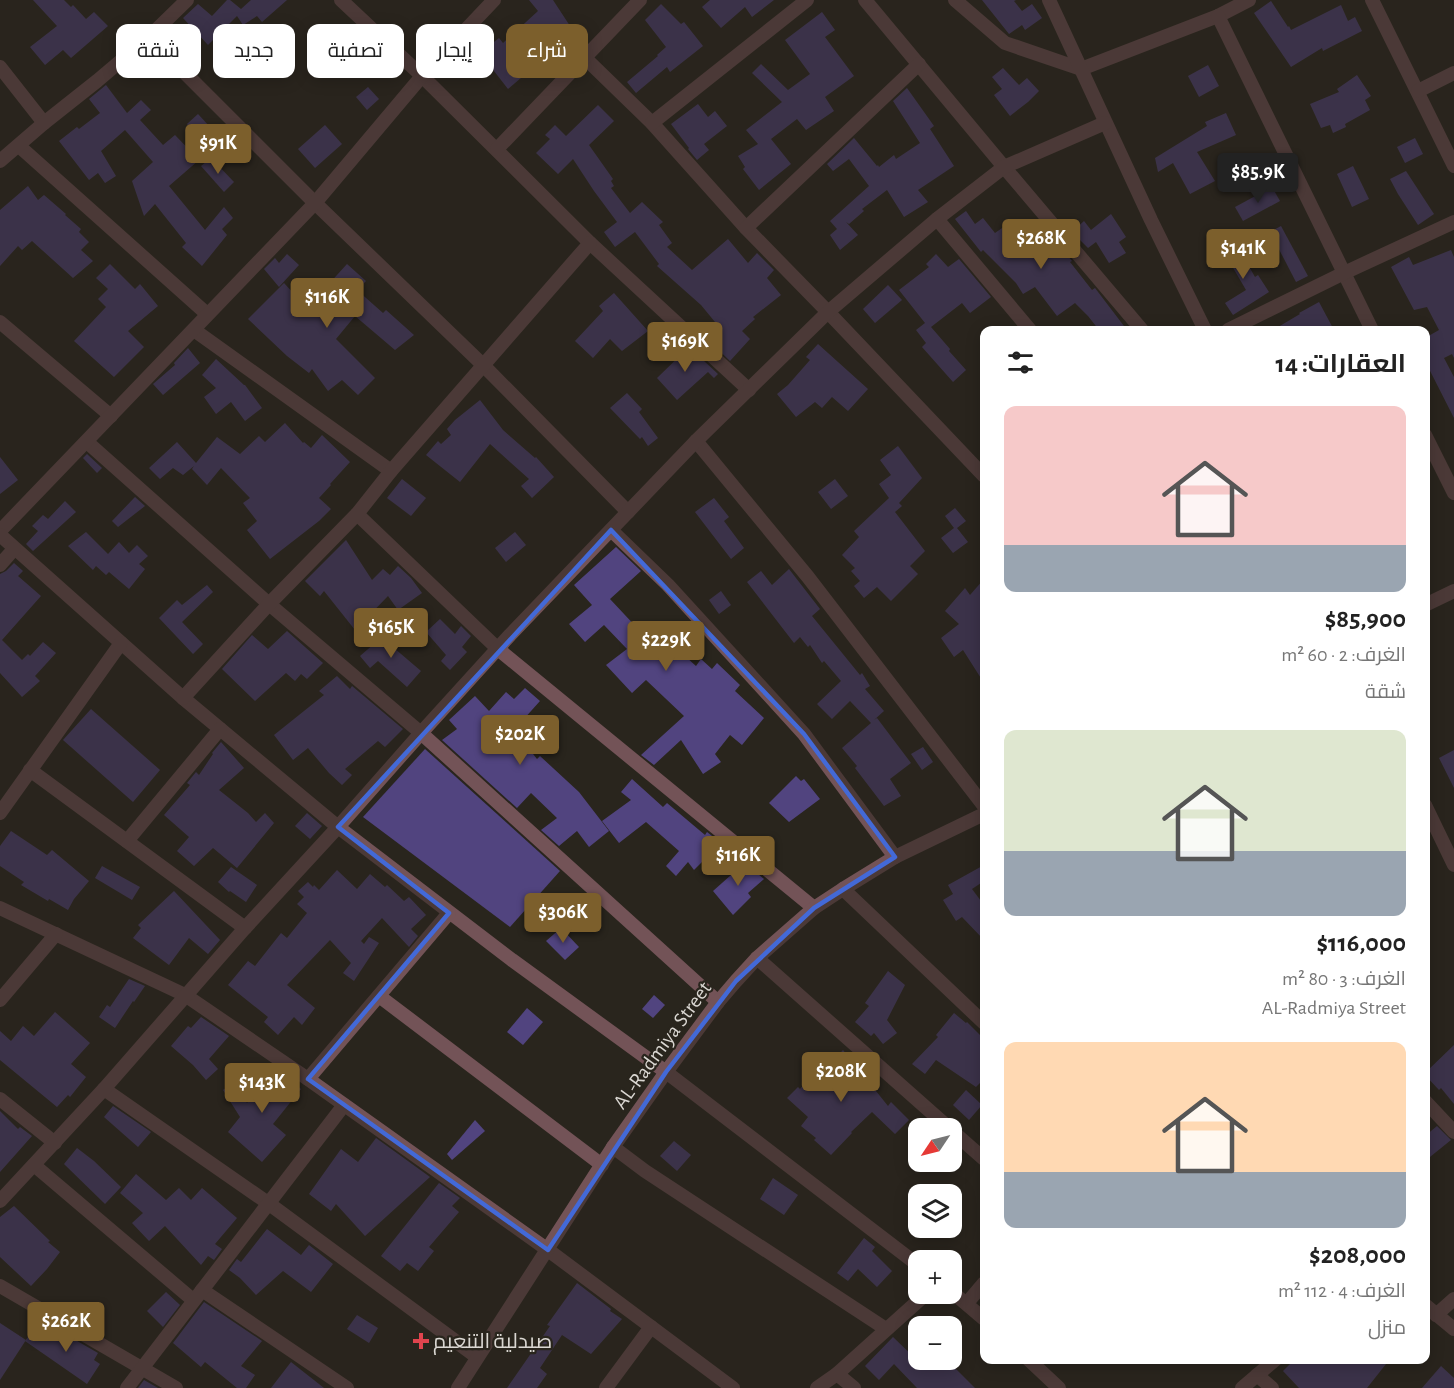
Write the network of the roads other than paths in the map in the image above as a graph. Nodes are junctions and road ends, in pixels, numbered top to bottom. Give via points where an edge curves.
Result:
1 (187, 0) edge
2 (341, 0) edge
3 (494, 0) edge
4 (640, 0) edge
5 (807, 0) edge
6 (865, 0) edge
7 (955, 0) edge
8 (1049, 0) edge
9 (1248, 0) edge
10 (1372, 0) edge
11 (1218, 16) junction
12 (162, 24) edge
13 (471, 24) edge
14 (588, 53) edge
15 (588, 61) edge
16 (919, 63) junction
17 (116, 65) edge
18 (0, 68) edge
19 (1081, 69) junction
20 (416, 70) edge
21 (1454, 73) edge
22 (190, 78) edge
23 (420, 78) edge
24 (424, 78) edge
25 (564, 78) edge
26 (1418, 91) junction
27 (44, 123) junction
28 (652, 123) junction
29 (1105, 123) junction
30 (19, 146) junction
31 (497, 149) junction
32 (0, 161) edge
33 (1454, 166) edge
34 (1004, 167) junction
35 (315, 203) junction
36 (937, 219) junction
37 (1454, 222) edge
38 (746, 228) junction
39 (590, 243) junction
40 (1344, 273) junction
41 (828, 312) junction
42 (207, 314) junction
43 (0, 322) edge
44 (1027, 326) edge
45 (1139, 326) edge
46 (1203, 326) edge
47 (1236, 326) edge
48 (1370, 326) edge
49 (194, 330) junction
50 (484, 366) junction
51 (749, 390) junction
52 (111, 416) junction
53 (696, 441) junction
54 (87, 442) junction
55 (1430, 445) edge
56 (391, 471) junction
57 (980, 472) edge
58 (1454, 493) edge
59 (628, 512) junction
60 (357, 514) junction
61 (611, 530) junction
62 (0, 533) edge
63 (14, 549) junction
64 (0, 565) edge
65 (1454, 591) edge
66 (1430, 603) edge
67 (269, 604) junction
68 (121, 643) junction
69 (498, 649) junction
70 (183, 698) junction
71 (220, 729) junction
72 (421, 733) junction
73 (30, 770) junction
74 (980, 801) edge
75 (0, 813) edge
76 (1430, 815) edge
77 (980, 816) edge
78 (338, 827) junction
79 (127, 841) junction
80 (894, 857) junction
81 (1454, 865) edge
82 (843, 889) junction
83 (0, 908) edge
84 (814, 908) junction
85 (449, 913) junction
86 (244, 928) junction
87 (56, 934) junction
88 (757, 958) junction
89 (185, 995) junction
90 (379, 996) junction
91 (0, 1000) edge
92 (718, 1002) junction
93 (980, 1019) edge
94 (666, 1072) junction
95 (308, 1079) junction
96 (104, 1089) junction
97 (0, 1099) edge
98 (344, 1105) junction
99 (1430, 1106) edge
100 (938, 1118) edge
101 (1454, 1132) edge
102 (962, 1140) edge
103 (55, 1143) junction
104 (614, 1147) junction
105 (980, 1155) edge
106 (34, 1165) junction
107 (602, 1165) junction
108 (0, 1202) edge
109 (268, 1203) junction
110 (548, 1250) junction
111 (908, 1257) edge
112 (0, 1286) edge
113 (980, 1288) edge
114 (198, 1295) junction
115 (1454, 1299) edge
116 (962, 1300) edge
117 (914, 1304) edge
118 (967, 1304) junction
119 (1430, 1310) edge
120 (980, 1315) edge
121 (1436, 1315) junction
122 (651, 1327) junction
123 (886, 1329) junction
124 (1454, 1329) edge
125 (477, 1357) junction
126 (1033, 1364) edge
127 (1270, 1364) edge
128 (143, 1368) junction
129 (837, 1374) junction
130 (1257, 1375) junction
131 (127, 1388) edge
132 (176, 1388) edge
133 (347, 1388) edge
134 (458, 1388) edge
135 (606, 1388) edge
136 (733, 1388) edge
137 (818, 1388) edge
138 (854, 1388) edge
139 (1059, 1388) edge
140 (1242, 1388) edge
141 (1272, 1388) edge

1 - 12 street
2 - 20 street
3 - 13 street
4 - 14 street
5 - 28 street
6 - 16 street
7 - 19 street via 1005,43
8 - 19 street
9 - 11 street
10 - 26 street
11 - 19 street
11 - 40 street
15 - 28 street
16 - 34 street
16 - 38 street
17 - 27 street
18 - 27 street
19 - 29 street
21 - 26 street
22 - 35 street
23 - 35 street
24 - 31 street
25 - 31 street
26 - 33 street
27 - 30 street
28 - 38 street
29 - 34 street
29 - 46 street
30 - 32 street
30 - 42 street
31 - 39 street
34 - 36 street
34 - 45 street
35 - 42 street
35 - 50 street
36 - 41 street
36 - 44 street
37 - 40 street
38 - 41 street
39 - 50 street
39 - 51 street
40 - 47 street
40 - 48 street
41 - 51 street
41 - 57 street
42 - 49 street
43 - 52 street
49 - 52 street
49 - 56 street
50 - 56 street
50 - 59 street
51 - 53 street
52 - 54 street
53 - 59 street
53 - 74 street
54 - 62 street
54 - 67 street
55 - 58 street
56 - 60 street
59 - 61 street
60 - 67 street
60 - 69 street
61 - 69 street
61 - 80 street via 676,594 804,734
62 - 63 street
63 - 64 street
63 - 68 street
65 - 66 street
67 - 70 street
67 - 72 street
68 - 70 street
68 - 73 street
69 - 72 street
69 - 84 street
70 - 71 street
71 - 78 street
71 - 79 street
72 - 78 street
72 - 92 street
73 - 75 street
73 - 79 street
76 - 81 street
77 - 80 street, AL-Radmiya Street
78 - 85 street
78 - 86 street
79 - 86 street
80 - 82 street, AL-Radmiya Street
82 - 84 street, AL-Radmiya Street
82 - 93 street
83 - 87 street
84 - 88 street, AL-Radmiya Street
85 - 90 street
85 - 94 street
86 - 89 street
87 - 89 street
87 - 91 street
88 - 92 street, AL-Radmiya Street
88 - 100 street
89 - 95 street
89 - 96 street
90 - 95 street
90 - 107 street
92 - 94 street, AL-Radmiya Street
94 - 104 street, AL-Radmiya Street
94 - 111 street
95 - 98 street
96 - 103 street
96 - 109 street
97 - 103 street
98 - 109 street
98 - 110 street
99 - 101 street
102 - 105 street
103 - 106 street
104 - 107 street, AL-Radmiya Street
104 - 123 street
106 - 108 street
106 - 114 street
107 - 110 street, AL-Radmiya Street
109 - 114 street
109 - 125 street
110 - 122 street
110 - 125 street, AL-Radmiya Street
112 - 128 street
113 - 118 street
114 - 128 street
114 - 133 street
115 - 121 street
116 - 118 street
117 - 123 street
118 - 120 street
119 - 121 street
121 - 124 street
122 - 135 street
122 - 136 street
123 - 129 street
125 - 134 street, AL-Radmiya Street
126 - 139 street
127 - 130 street
128 - 131 street
128 - 132 street
129 - 137 street
129 - 138 street
130 - 140 street
130 - 141 street

